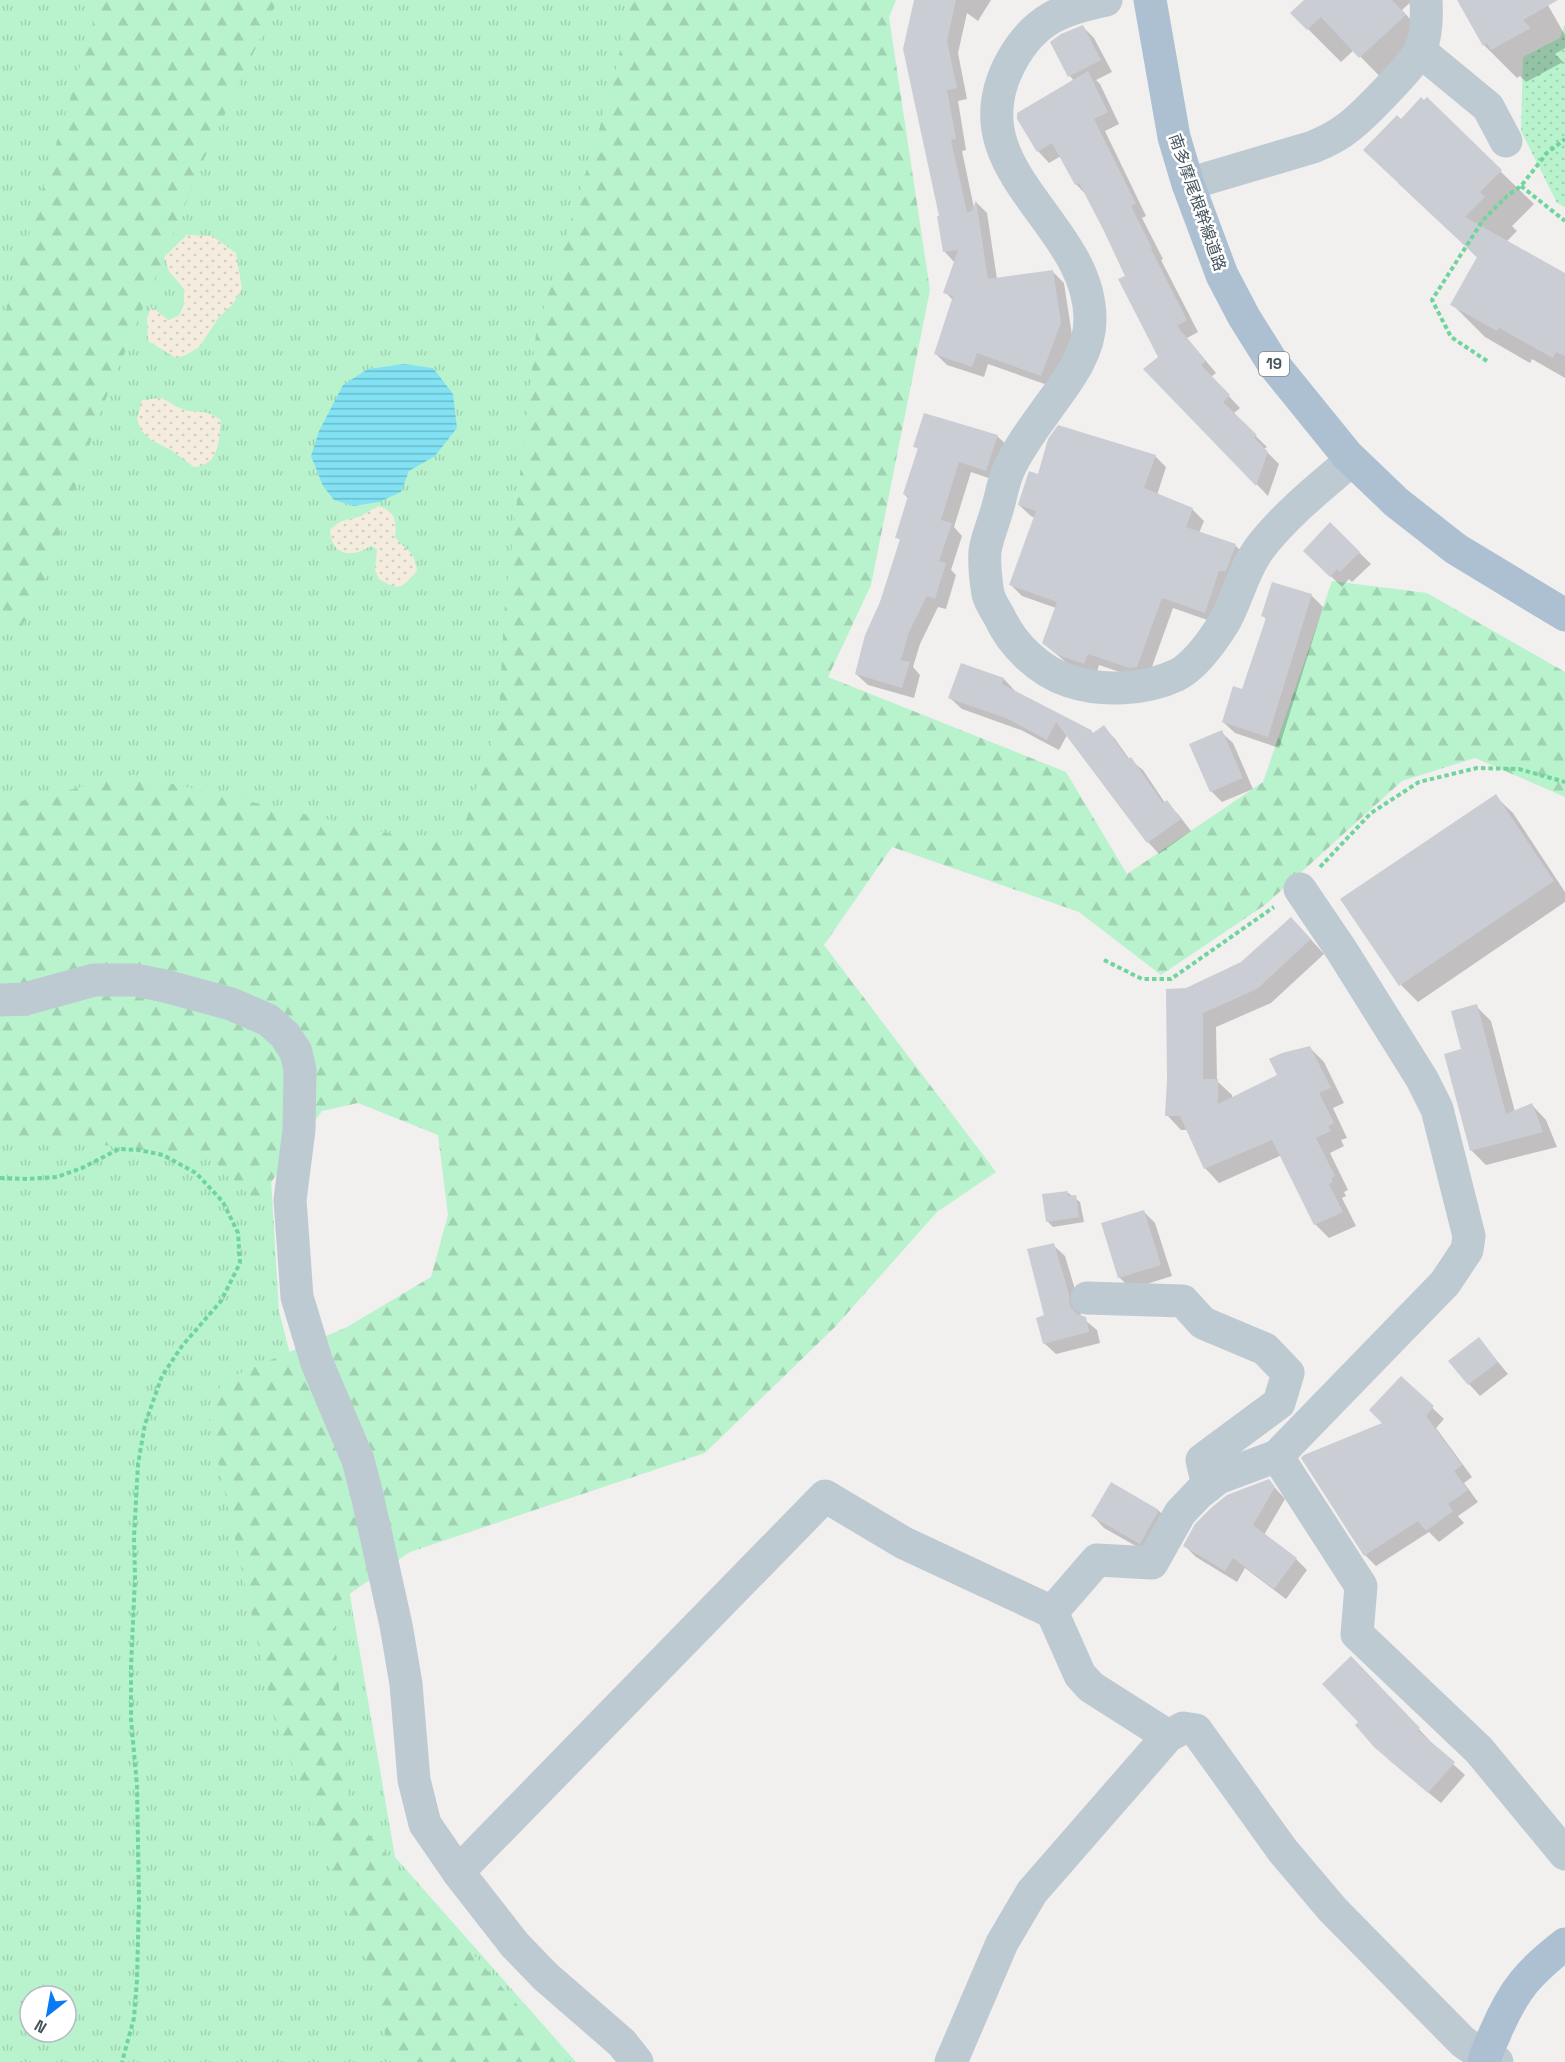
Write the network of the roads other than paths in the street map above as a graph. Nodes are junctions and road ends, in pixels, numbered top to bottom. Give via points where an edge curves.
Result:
1 (1106, 0) edge
2 (1150, 0) edge
3 (1426, 0) edge
4 (1419, 51) junction
5 (1506, 141) dead end
6 (1188, 184) junction
7 (1352, 460) junction
8 (1565, 615) edge
9 (1300, 889) road end
10 (0, 1000) edge
11 (1087, 1298) dead end
12 (1277, 1455) junction
13 (1208, 1486) junction
14 (1052, 1612) junction
15 (1168, 1736) junction
16 (1565, 1854) edge
17 (458, 1872) junction
18 (1565, 1944) edge
19 (1488, 2060) edge
20 (637, 2062) edge
21 (951, 2062) edge

1 - 7 street via 1074,6 1044,21 1020,47 1006,72 997,101 999,140 1011,168 1078,266 1087,292 1090,322 1084,351 1008,470 985,553 988,594 1006,632 1034,662 1068,681 1105,688 1141,687 1178,674 1207,649 1226,618 1243,575 1277,527
2 - 6 main road, 南多摩尾根幹線道路 / 19 via 1174,137
3 - 4 street via 1427,24
4 - 5 street via 1488,107
4 - 6 street via 1398,78 1332,139
6 - 7 main road, 南多摩尾根幹線道路 / 19 via 1222,275 1244,317 1274,365
7 - 8 main road, 南多摩尾根幹線道路 / 19 via 1396,502 1456,549
9 - 12 street via 1422,1079 1437,1109 1469,1236 1467,1250 1445,1283
10 - 17 street via 25,999 94,980 135,980 231,1004 268,1020 296,1052 300,1070 299,1130 290,1200 297,1297 317,1363 358,1460 367,1495 406,1684 418,1801 425,1824
11 - 13 street via 1183,1300 1203,1323 1265,1349 1288,1373 1279,1403 1202,1461
12 - 13 street via 1218,1478
12 - 16 street via 1361,1586 1357,1634 1479,1750
13 - 14 street via 1180,1514 1152,1563 1097,1560
14 - 15 street via 1080,1675 1091,1687
14 - 17 street via 904,1543 825,1496
15 - 19 street via 1183,1728 1196,1730 1283,1851 1333,1910 1463,2042
15 - 21 street via 1032,1892 1002,1943
17 - 20 street via 515,1945 622,2043
18 - 19 main road via 1521,1984 1506,2008

